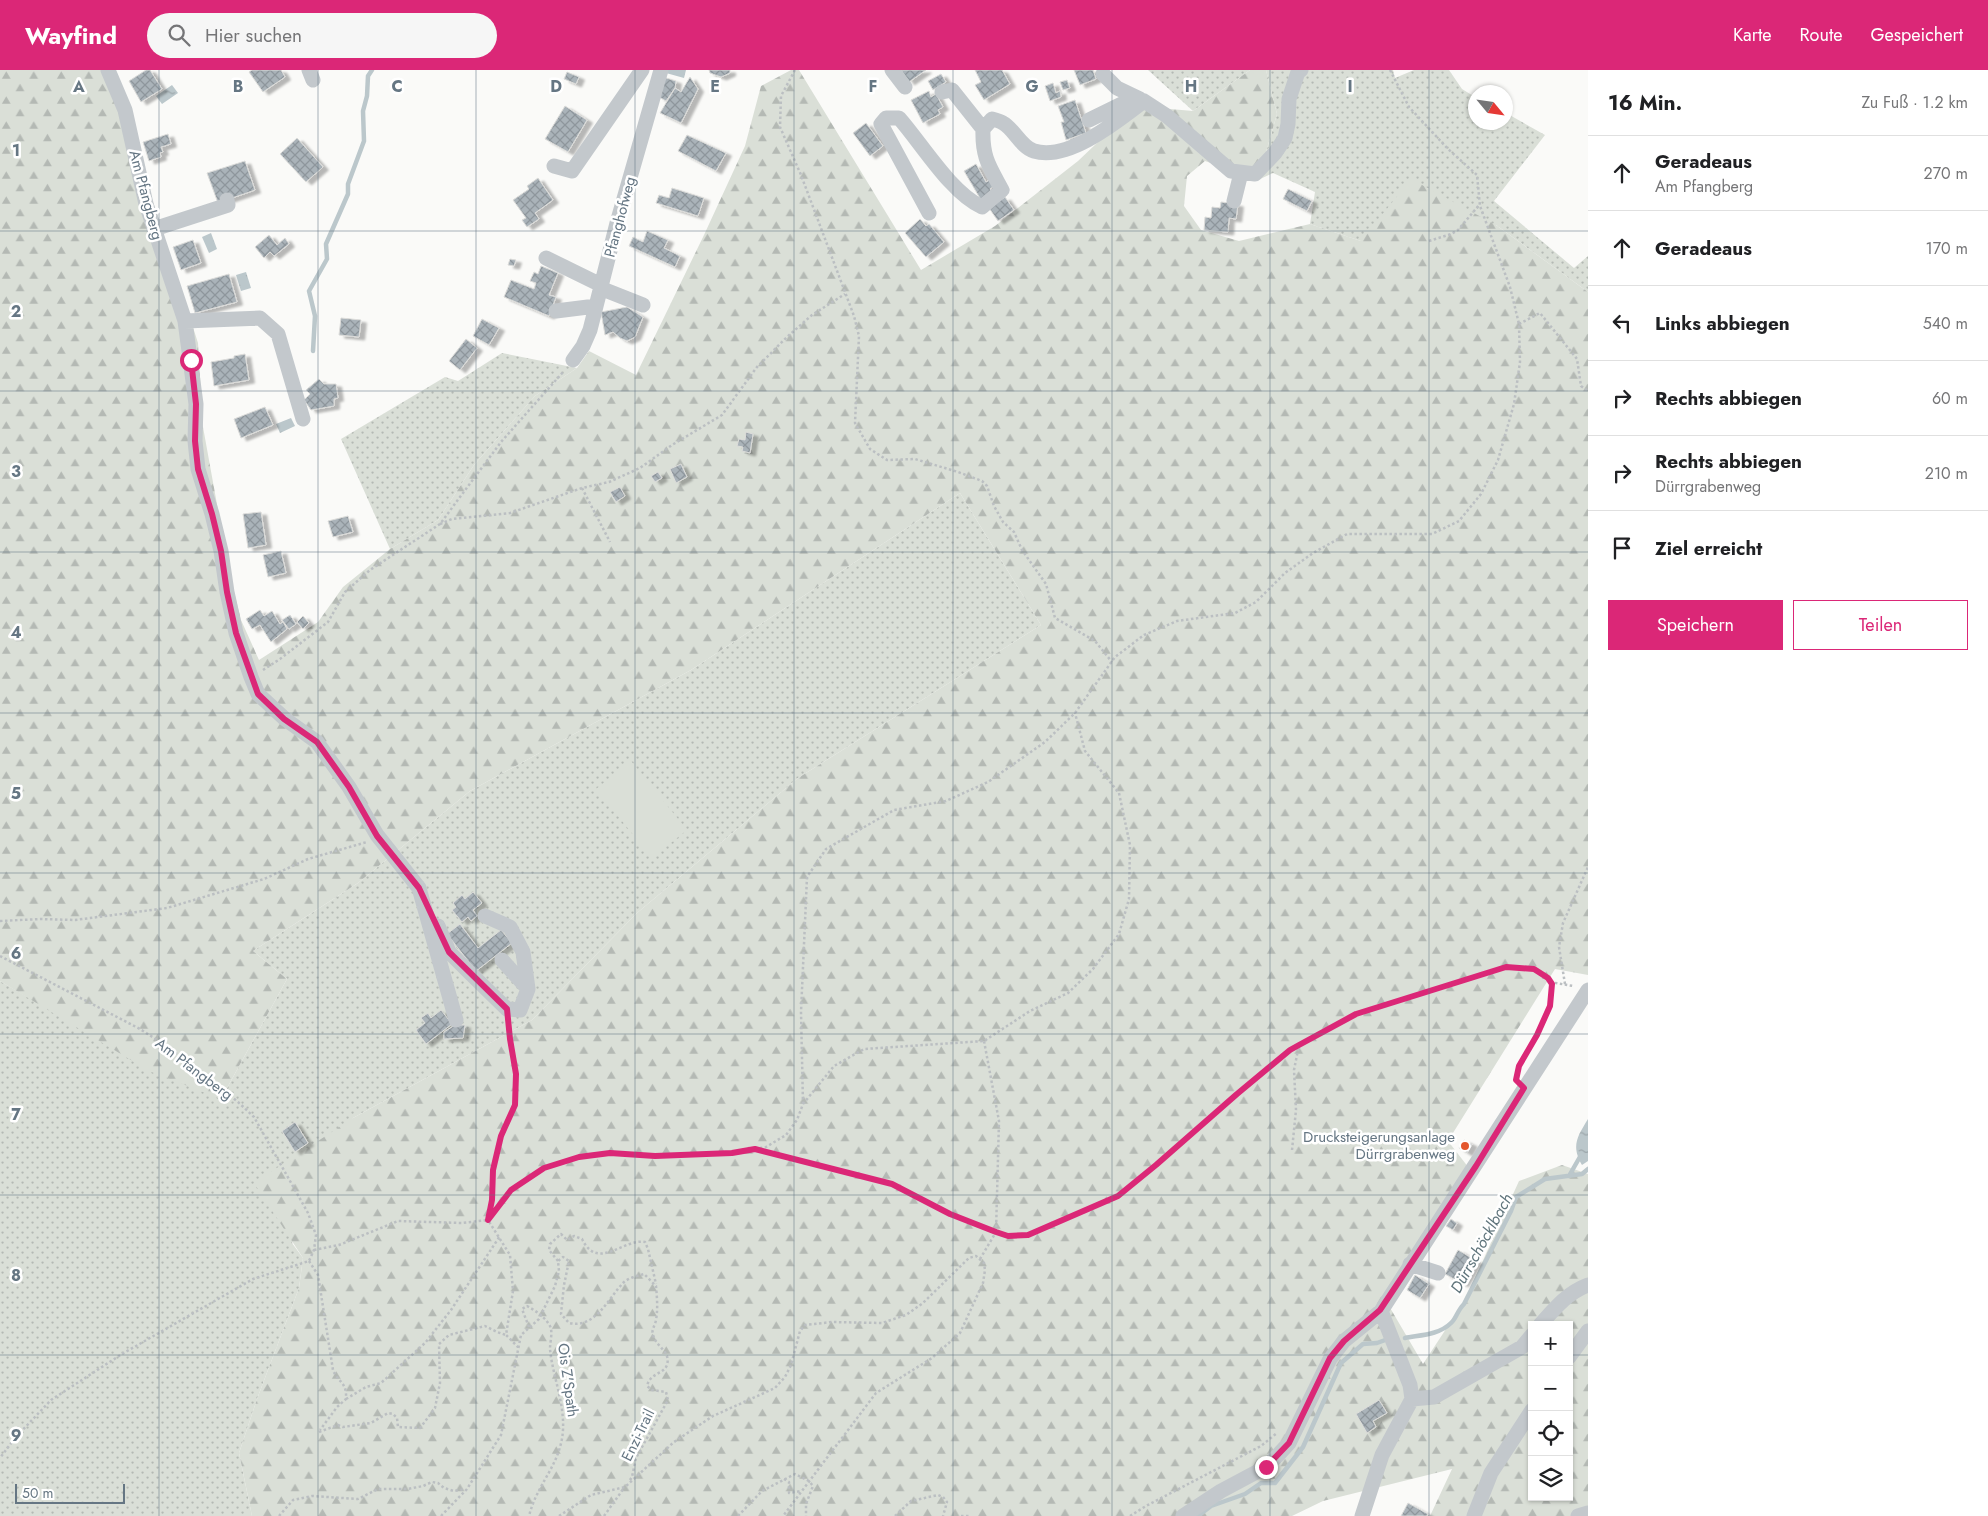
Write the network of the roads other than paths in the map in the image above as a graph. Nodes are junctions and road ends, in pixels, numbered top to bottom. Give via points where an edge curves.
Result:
1 (108, 70) edge
2 (642, 70) edge
3 (661, 70) edge
4 (892, 70) edge
5 (1301, 70) edge
6 (1103, 74) dead end
7 (905, 87) dead end
8 (942, 92) dead end
9 (1140, 99) junction
10 (1089, 120) dead end
11 (983, 129) junction
12 (554, 166) dead end
13 (1241, 173) junction
14 (227, 200) dead end
15 (1234, 201) dead end
16 (930, 213) dead end
17 (154, 229) junction
18 (546, 258) dead end
19 (601, 286) junction
20 (643, 305) dead end
21 (596, 306) junction
22 (556, 311) dead end
23 (185, 320) junction
24 (573, 360) road end
25 (303, 419) dead end
26 (419, 888) junction
27 (485, 916) dead end
28 (502, 960) dead end
29 (1584, 988) edge
30 (528, 989) junction
31 (1583, 1007) edge
32 (456, 1020) dead end
33 (1410, 1264) junction
34 (1438, 1274) dead end
35 (1588, 1285) edge
36 (1380, 1310) junction
37 (1543, 1321) edge
38 (1588, 1331) edge
39 (1528, 1339) edge
40 (1573, 1352) edge
41 (1412, 1398) junction
42 (1531, 1411) edge
43 (1588, 1513) edge
44 (1183, 1516) edge
45 (1362, 1516) edge
46 (1474, 1516) edge
47 (1578, 1516) edge

1 - 17 street, Am Pfangberg via 125,110
2 - 12 street via 572,171
3 - 19 street, Pfanghofweg
4 - 7 street
5 - 13 street via 1289,99 1285,138 1255,174
6 - 9 street via 1117,88
8 - 11 street via 952,90
9 - 10 street
9 - 11 street via 1106,130 1065,150 1033,151 1004,123 992,119
9 - 13 street via 1167,116 1231,172
11 - 16 street via 986,161 1002,190 982,207 972,203 947,177 899,118 886,118 880,124
13 - 15 street
14 - 17 street via 228,205
17 - 23 street, Am Pfangberg
18 - 19 street
19 - 20 street
19 - 21 street, Pfanghofweg
21 - 22 street
21 - 24 street, Pfanghofweg via 590,330
23 - 25 street via 260,318 278,334
23 - 26 street, Am Pfangberg via 196,404 198,469 221,551 236,633 258,694 284,719 317,742 349,787 377,836
26 - 30 street via 449,952 507,1009 520,1010
26 - 32 street, Am Pfangberg
27 - 30 street via 510,927 523,952
28 - 30 street
29 - 31 street
31 - 33 street via 1524,1088
33 - 34 street
33 - 36 street
35 - 37 street via 1573,1291
36 - 41 street via 1410,1385
36 - 44 street via 1344,1341 1330,1358 1289,1443 1279,1454 1266,1467
38 - 40 street
39 - 41 street via 1434,1397
41 - 45 street via 1382,1455
42 - 46 street via 1491,1473
43 - 47 street

